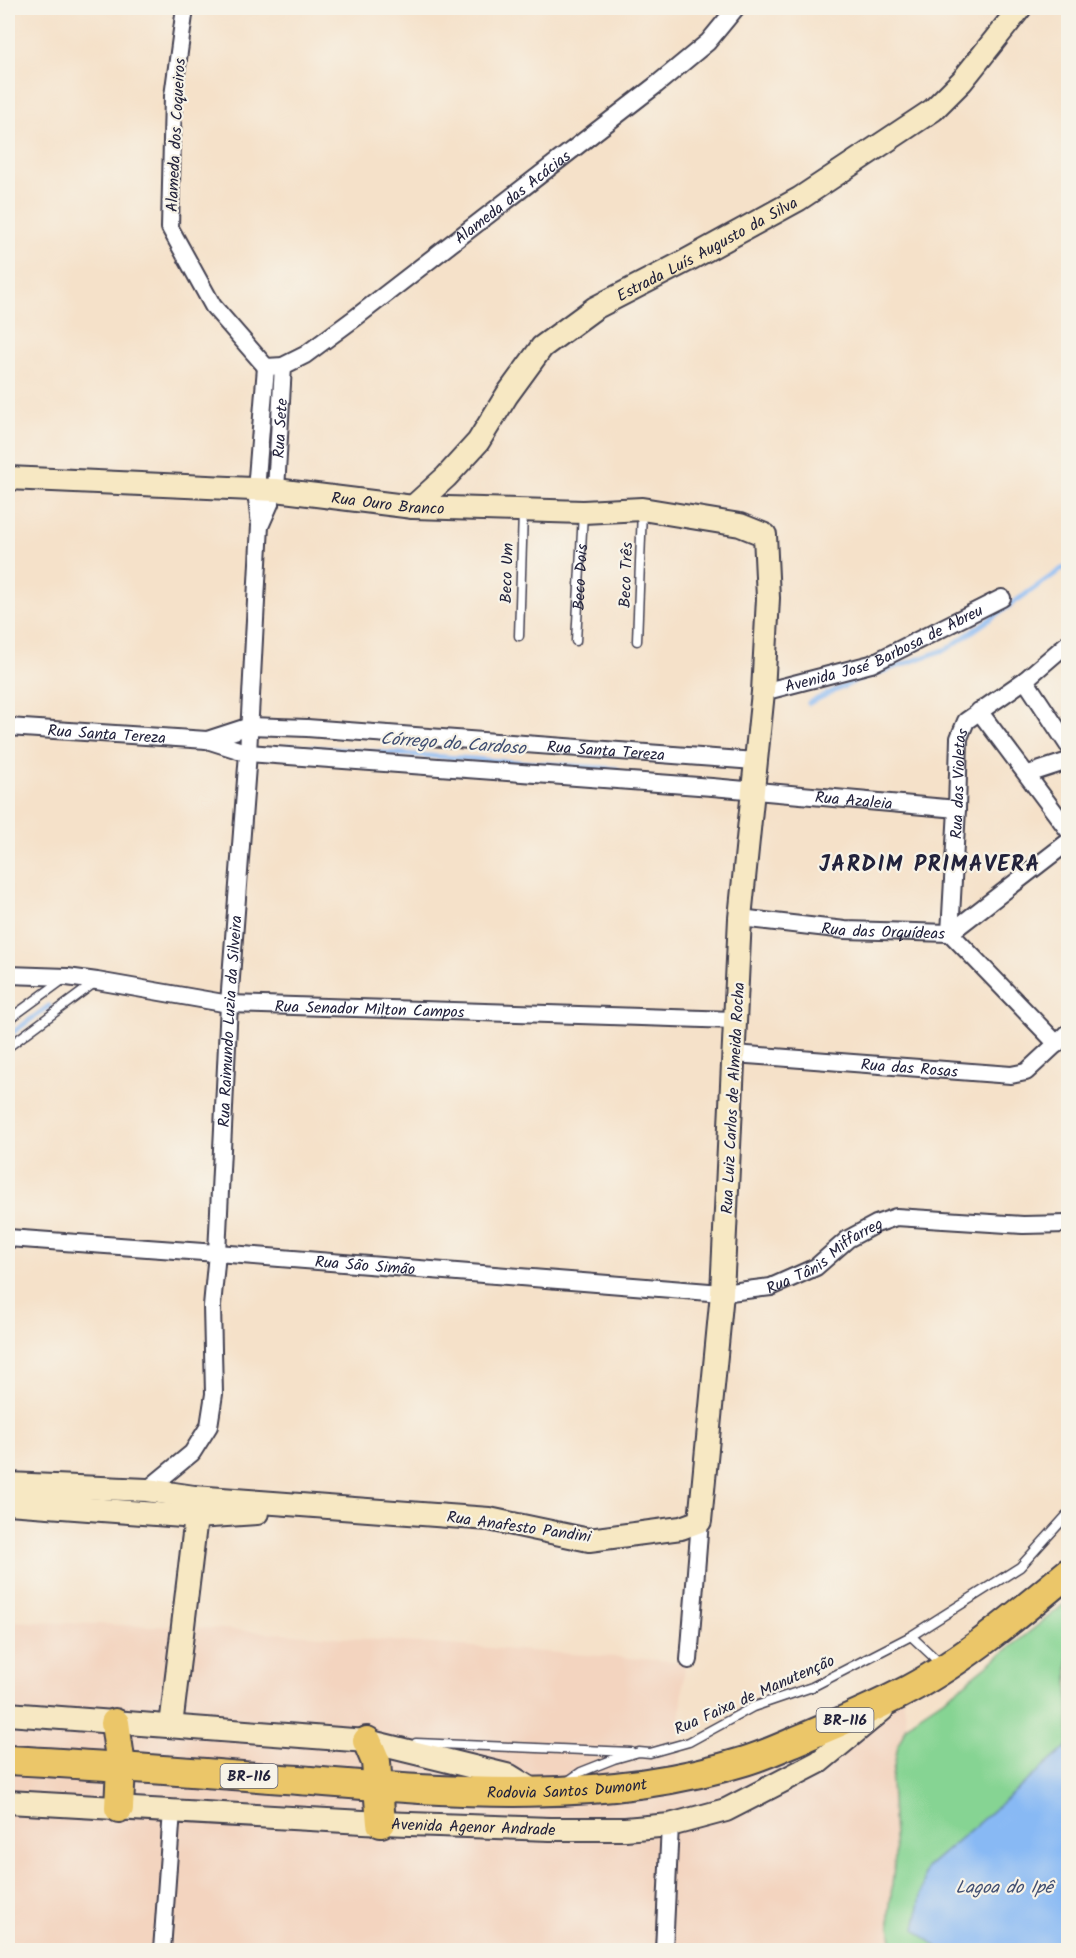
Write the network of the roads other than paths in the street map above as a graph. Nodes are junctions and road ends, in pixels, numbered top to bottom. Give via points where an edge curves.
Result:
1 (185, 8) edge
2 (736, 8) edge
3 (1020, 8) edge
4 (275, 366) junction
5 (8, 478) edge
6 (266, 490) junction
7 (413, 507) junction
8 (642, 509) junction
9 (523, 511) junction
10 (583, 512) junction
11 (765, 535) joint
12 (1002, 598) dead end
13 (519, 636) dead end
14 (576, 641) dead end
15 (637, 641) dead end
16 (1068, 643) edge
17 (1025, 680) junction
18 (762, 692) junction
19 (979, 711) junction
20 (249, 726) junction
21 (8, 727) edge
22 (207, 740) junction
23 (1068, 745) edge
24 (248, 753) junction
25 (755, 761) junction
26 (1068, 761) edge
27 (1028, 774) junction
28 (752, 791) junction
29 (957, 809) junction
30 (1068, 830) edge
31 (1068, 842) edge
32 (740, 918) junction
33 (950, 933) junction
34 (8, 975) edge
35 (67, 977) junction
36 (98, 981) junction
37 (230, 1004) junction
38 (8, 1020) edge
39 (735, 1020) junction
40 (1063, 1039) edge
41 (8, 1047) edge
42 (734, 1054) junction
43 (1068, 1224) edge
44 (8, 1238) edge
45 (217, 1252) junction
46 (722, 1293) junction
47 (8, 1484) edge
48 (147, 1490) junction
49 (8, 1503) edge
50 (336, 1506) junction
51 (1068, 1514) edge
52 (196, 1517) junction
53 (700, 1521) junction
54 (1068, 1573) edge
55 (911, 1636) junction
56 (689, 1660) dead end
57 (944, 1667) junction
58 (902, 1694) junction
59 (8, 1714) edge
60 (115, 1723) junction
61 (171, 1726) junction
62 (367, 1741) junction
63 (639, 1752) junction
64 (8, 1760) edge
65 (121, 1766) junction
66 (378, 1787) junction
67 (543, 1792) junction
68 (8, 1802) edge
69 (119, 1808) junction
70 (172, 1811) junction
71 (381, 1823) junction
72 (670, 1825) junction
73 (162, 1950) edge
74 (664, 1950) edge

1 - 4 street, Alameda dos Coqueiros via 173,96 170,228 213,306
2 - 4 street, Alameda das Acácias via 708,42 656,85 305,355
3 - 7 street, Estrada Luís Augusto da Silva via 969,73 933,110 799,199 595,308 542,347 478,442
4 - 6 street, Rua Sete
5 - 6 street, Rua Ouro Branco
6 - 7 street, Rua Ouro Branco
6 - 20 street, Rua Raimundo Luzia da Silveira via 260,525
7 - 9 street, Rua Ouro Branco
8 - 10 street, Rua Ouro Branco
8 - 11 street, Rua Ouro Branco via 740,525
8 - 15 lane, Beco Três
9 - 10 street, Rua Ouro Branco
9 - 13 lane, Beco Um
10 - 14 lane, Beco Dois
11 - 18 street, Rua Luiz Carlos de Almeida Rocha via 768,598
12 - 18 street, Avenida José Barbosa de Abreu via 871,664
16 - 17 street, Rua das Violetas
17 - 19 street, Rua das Violetas
17 - 23 street
18 - 25 street, Rua Luiz Carlos de Almeida Rocha
19 - 27 street
19 - 29 street, Rua das Violetas via 966,721 959,738
20 - 22 street, Rua Santa Tereza
20 - 24 street, Rua Raimundo Luzia da Silveira
20 - 25 street, Rua Santa Tereza
21 - 22 street, Rua Santa Tereza
22 - 24 street, Rua Santa Tereza
24 - 28 street, Rua Santa Tereza
24 - 37 street, Rua Raimundo Luzia da Silveira
25 - 28 street, Rua Luiz Carlos de Almeida Rocha
26 - 27 street
27 - 30 street
28 - 29 street, Rua Azaleia
28 - 32 street, Rua Luiz Carlos de Almeida Rocha
29 - 33 street, Rua das Violetas
31 - 33 street, Rua das Orquídeas
32 - 33 street, Rua das Orquídeas via 845,930
32 - 39 street, Rua Luiz Carlos de Almeida Rocha
33 - 40 street
34 - 35 street, Rua Senador Milton Campos
35 - 36 street, Rua Senador Milton Campos
35 - 38 lane
36 - 37 street, Rua Senador Milton Campos
36 - 41 lane
37 - 39 street, Rua Senador Milton Campos
37 - 45 street, Rua Raimundo Luzia da Silveira
39 - 42 street, Rua Luiz Carlos de Almeida Rocha
40 - 42 street, Rua das Rosas via 1026,1072 1011,1075
42 - 46 street, Rua Luiz Carlos de Almeida Rocha
43 - 46 street, Rua Tânis Miffarreg via 896,1218 848,1239 816,1267 771,1287
44 - 45 street, Rua São Simão
45 - 46 street, Rua São Simão
45 - 48 street, Rua Raimundo Luzia da Silveira via 212,1306 214,1394 209,1426 192,1453
46 - 53 street, Rua Luiz Carlos de Almeida Rocha
47 - 48 street, Rua Anafesto Pandini
48 - 50 street, Rua Anafesto Pandini via 194,1497
49 - 52 street, Rua Anafesto Pandini
50 - 52 street, Rua Anafesto Pandini
50 - 53 street, Rua Anafesto Pandini via 489,1519 589,1540
51 - 55 lane, Rua Faixa de Manutenção via 1020,1567
52 - 61 street
53 - 56 street, Rua Luiz Carlos de Almeida Rocha
54 - 57 highway, Rodovia Santos Dumont / BR-116 via 998,1630
55 - 57 lane
55 - 63 lane, Rua Faixa de Manutenção via 812,1687 753,1707 689,1742 650,1753
57 - 58 highway, Rodovia Santos Dumont / BR-116
58 - 67 highway, Rodovia Santos Dumont / BR-116 via 824,1729 710,1771 628,1786
58 - 72 street, Avenida Agenor Andrade via 819,1762 726,1810
59 - 60 street
60 - 61 street
60 - 65 highway
61 - 62 street
62 - 63 lane, Rua Faixa de Manutenção
62 - 66 highway via 376,1762
62 - 67 street via 510,1776
63 - 67 lane, Rua Faixa de Manutenção via 581,1772
64 - 65 highway, Rodovia Santos Dumont / BR-116
65 - 66 highway, Rodovia Santos Dumont / BR-116
65 - 69 highway
66 - 67 highway, Rodovia Santos Dumont / BR-116
66 - 71 highway
68 - 69 street, Avenida Agenor Andrade
69 - 70 street, Avenida Agenor Andrade
70 - 71 street, Avenida Agenor Andrade
70 - 73 street
71 - 72 street, Avenida Agenor Andrade via 550,1829
72 - 74 street

